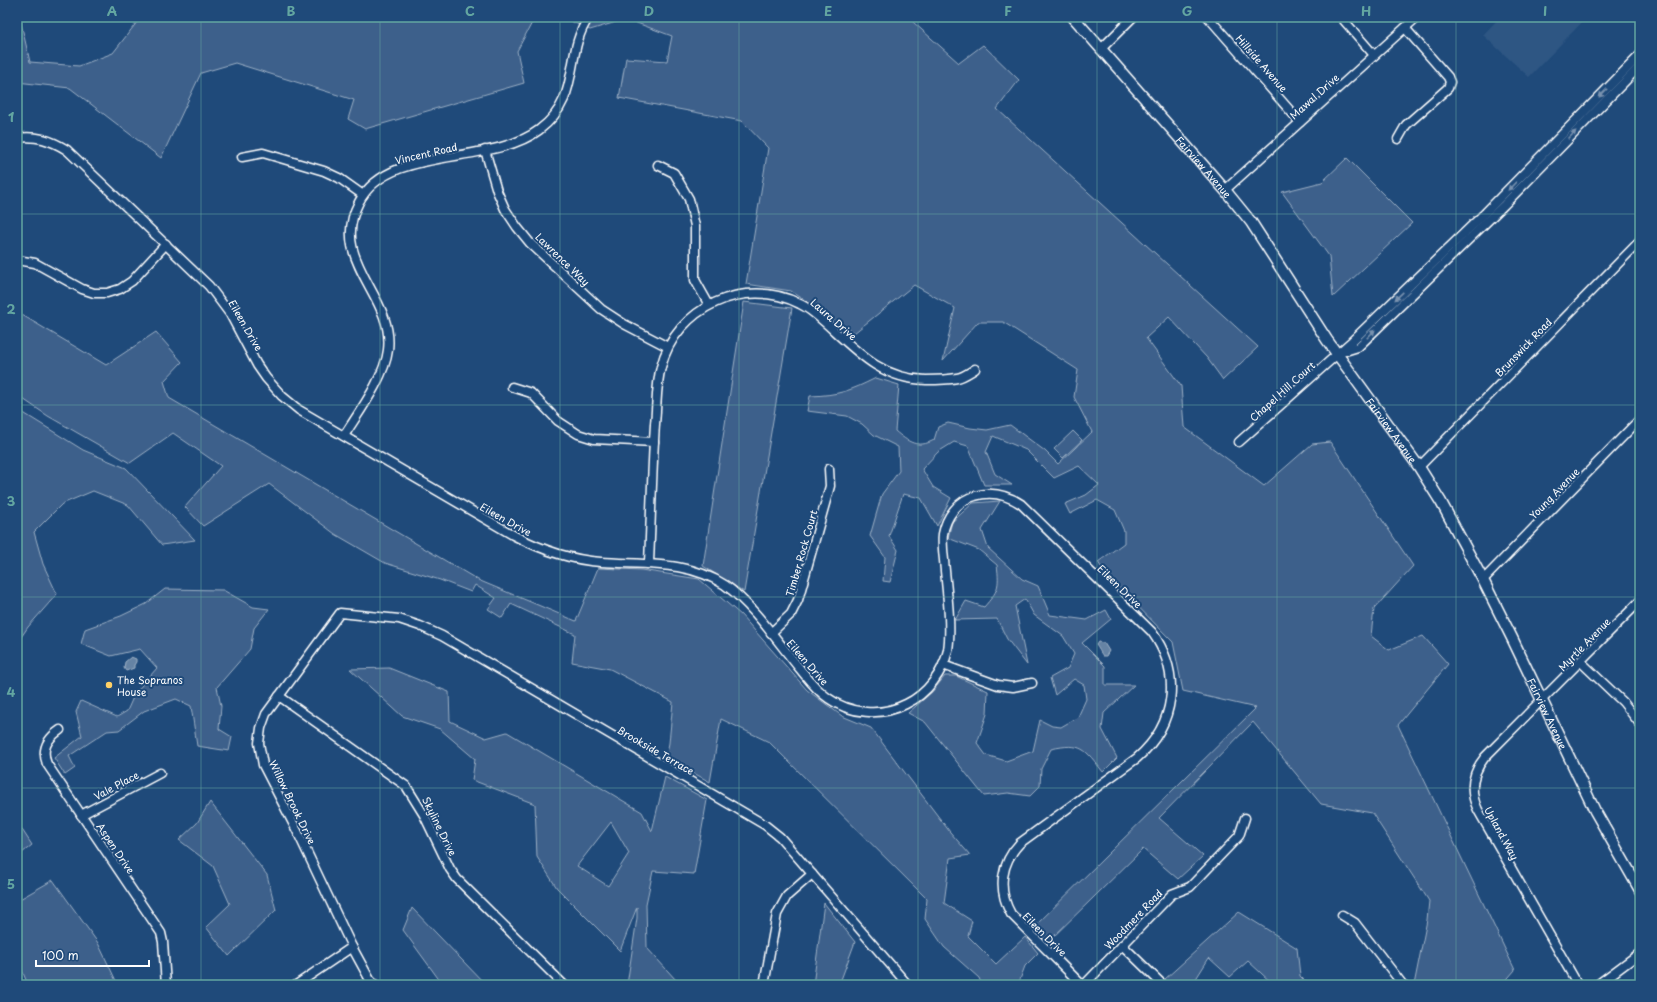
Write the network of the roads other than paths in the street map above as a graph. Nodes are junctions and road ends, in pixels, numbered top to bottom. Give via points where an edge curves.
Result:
1 (589, 17) edge
2 (1073, 17) edge
3 (1133, 17) edge
4 (1208, 17) edge
5 (1341, 17) edge
6 (1417, 17) edge
7 (1405, 28) junction
8 (1102, 48) junction
9 (1374, 55) junction
10 (1640, 55) edge
11 (1640, 66) edge
12 (1622, 79) junction
13 (1300, 122) junction
14 (17, 138) edge
15 (1398, 139) dead end
16 (485, 150) junction
17 (242, 157) dead end
18 (658, 165) dead end
19 (1225, 190) junction
20 (363, 195) junction
21 (1640, 241) edge
22 (166, 244) junction
23 (17, 260) edge
24 (709, 305) junction
25 (668, 347) junction
26 (1338, 354) junction
27 (975, 369) dead end
28 (512, 387) dead end
29 (1640, 419) edge
30 (344, 436) junction
31 (654, 442) junction
32 (1239, 442) dead end
33 (1419, 467) junction
34 (829, 469) dead end
35 (649, 563) junction
36 (1483, 580) junction
37 (1640, 601) edge
38 (340, 613) joint
39 (771, 633) junction
40 (1580, 662) junction
41 (943, 665) junction
42 (1032, 683) dead end
43 (279, 696) junction
44 (1542, 701) junction
45 (1640, 724) edge
46 (60, 730) dead end
47 (160, 773) dead end
48 (81, 815) junction
49 (1245, 818) dead end
50 (812, 874) junction
51 (1640, 890) edge
52 (1342, 915) dead end
53 (1122, 945) junction
54 (352, 947) junction
55 (1640, 953) edge
56 (166, 985) edge
57 (296, 985) edge
58 (375, 985) edge
59 (564, 985) edge
60 (764, 985) edge
61 (908, 985) edge
62 (1083, 985) edge
63 (1163, 985) edge
64 (1403, 985) edge
65 (1578, 985) edge
66 (1597, 985) edge

1 - 16 street, Vincent Road via 580,35 567,93 552,117 522,140
2 - 8 main road, Fairview Avenue
3 - 8 street
4 - 13 street, Hillside Avenue
5 - 9 street
6 - 7 street, Mawal Drive
7 - 9 street, Mawal Drive
7 - 15 street via 1450,82 1448,88 1406,125
8 - 19 main road, Fairview Avenue
9 - 13 street, Mawal Drive
10 - 12 street
11 - 12 street
12 - 26 street, Chapel Hill Court via 1486,217
13 - 19 street, Mawal Drive
14 - 22 street, Eileen Drive via 40,138 67,150
16 - 20 street, Vincent Road via 394,170 374,182
16 - 25 street, Lawrence Way via 505,209 530,243 601,309
17 - 20 street via 263,153 324,171
18 - 24 street via 674,173 689,199 695,226 695,280
19 - 26 main road, Fairview Avenue via 1265,243
20 - 30 street, Vincent Road via 353,215 351,246 359,268 385,316 389,346 381,373
21 - 33 street, Brunswick Road
22 - 23 street via 132,281 120,289 107,293 94,293 82,289 35,263
22 - 30 street, Eileen Drive via 217,295 259,368 274,387 299,410
24 - 25 street, Laura Drive via 684,325
24 - 27 street, Laura Drive via 743,294 763,293 778,296 810,310 864,358 892,374 920,380 958,378
25 - 31 street, Laura Drive via 659,377
26 - 32 street, Chapel Hill Court
26 - 33 main road, Fairview Avenue
28 - 31 street via 531,393 564,426 578,434 603,440
29 - 36 street, Young Avenue
30 - 35 street, Eileen Drive via 536,546 588,561
31 - 35 street, Laura Drive
33 - 36 main road, Fairview Avenue
34 - 39 street, Timber Rock Court via 830,486 798,600 791,614
35 - 39 street, Eileen Drive via 686,568 714,579 740,598
36 - 44 main road, Fairview Avenue
37 - 40 street, Myrtle Avenue
38 - 43 street, Willow Brook Drive
38 - 50 street, Brookside Terrace via 399,620 442,636 765,824 780,837
39 - 41 street, Eileen Drive via 820,692 835,703 860,712 887,711 908,703 927,689
40 - 44 street, Myrtle Avenue
40 - 45 street via 1623,702
41 - 42 street via 998,685 1013,688
41 - 62 street, Eileen Drive via 948,649 949,632 944,528 959,504 970,497 983,494 1003,495 1016,500 1026,508 1146,624 1162,648 1171,676 1171,695 1164,722 1156,738 1137,758 1020,843 1004,869 1003,892 1011,914
43 - 54 street, Willow Brook Drive via 266,714 261,728 260,758
43 - 59 street, Skyline Drive via 406,786 457,879
44 - 51 main road, Fairview Avenue via 1595,811
44 - 65 street, Upland Way via 1481,762 1473,778 1473,798
46 - 48 street, Aspen Drive via 47,742 44,750 45,760
47 - 48 street, Vale Place
48 - 56 street, Aspen Drive via 161,933 164,942
49 - 53 street, Woodmere Road via 1239,836 1190,886 1172,894
50 - 60 street via 787,896 777,914
50 - 61 street, Brookside Terrace
52 - 64 street via 1355,922
53 - 62 street, Woodmere Road
53 - 63 street
54 - 57 street
54 - 58 street, Willow Brook Drive
55 - 66 street

